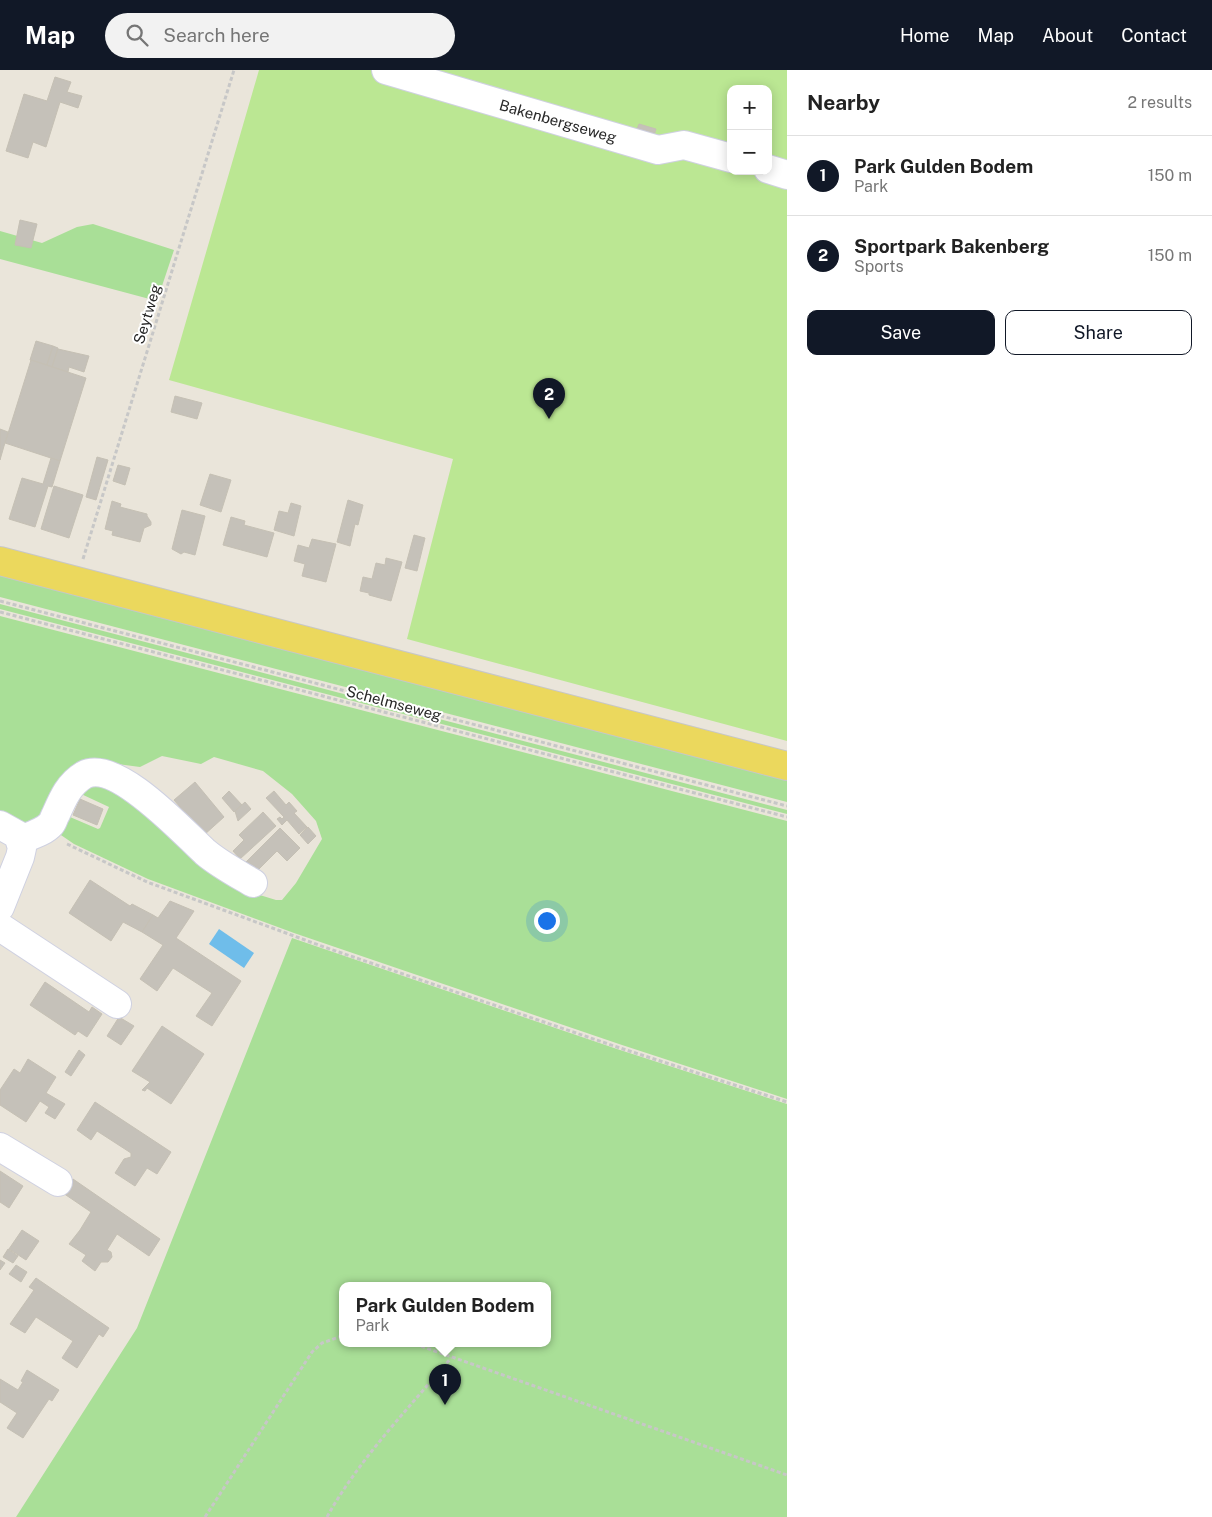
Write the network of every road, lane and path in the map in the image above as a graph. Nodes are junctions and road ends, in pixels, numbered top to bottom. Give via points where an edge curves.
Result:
1 (234, 70) edge
2 (386, 70) edge
3 (727, 157) edge
4 (772, 170) edge
5 (787, 175) edge
6 (0, 561) edge
7 (81, 564) dead end
8 (0, 601) edge
9 (0, 612) edge
10 (787, 766) edge
11 (787, 806) edge
12 (787, 817) edge
13 (21, 832) edge
14 (253, 883) dead end
15 (0, 907) edge
16 (0, 927) edge
17 (117, 1004) dead end
18 (787, 1102) edge
19 (0, 1147) edge
20 (58, 1182) dead end
21 (339, 1337) edge
22 (423, 1347) edge
23 (451, 1358) junction
24 (787, 1475) edge
25 (205, 1517) edge
26 (327, 1517) edge

1 - 7 path, Seytweg
2 - 3 street, Bakenbergseweg via 658,150 684,145
4 - 5 street
6 - 10 main road
8 - 11 path, Schelmseweg
9 - 12 path, Schelmseweg
13 - 14 street via 51,824 67,790 77,779 101,773 125,783 155,804 219,863
13 - 15 street via 20,857
13 - 18 path via 72,847 147,882 324,947
16 - 17 street
19 - 20 street
21 - 25 path via 322,1343 312,1352
22 - 23 path
23 - 24 path
23 - 26 path via 384,1437 338,1497

